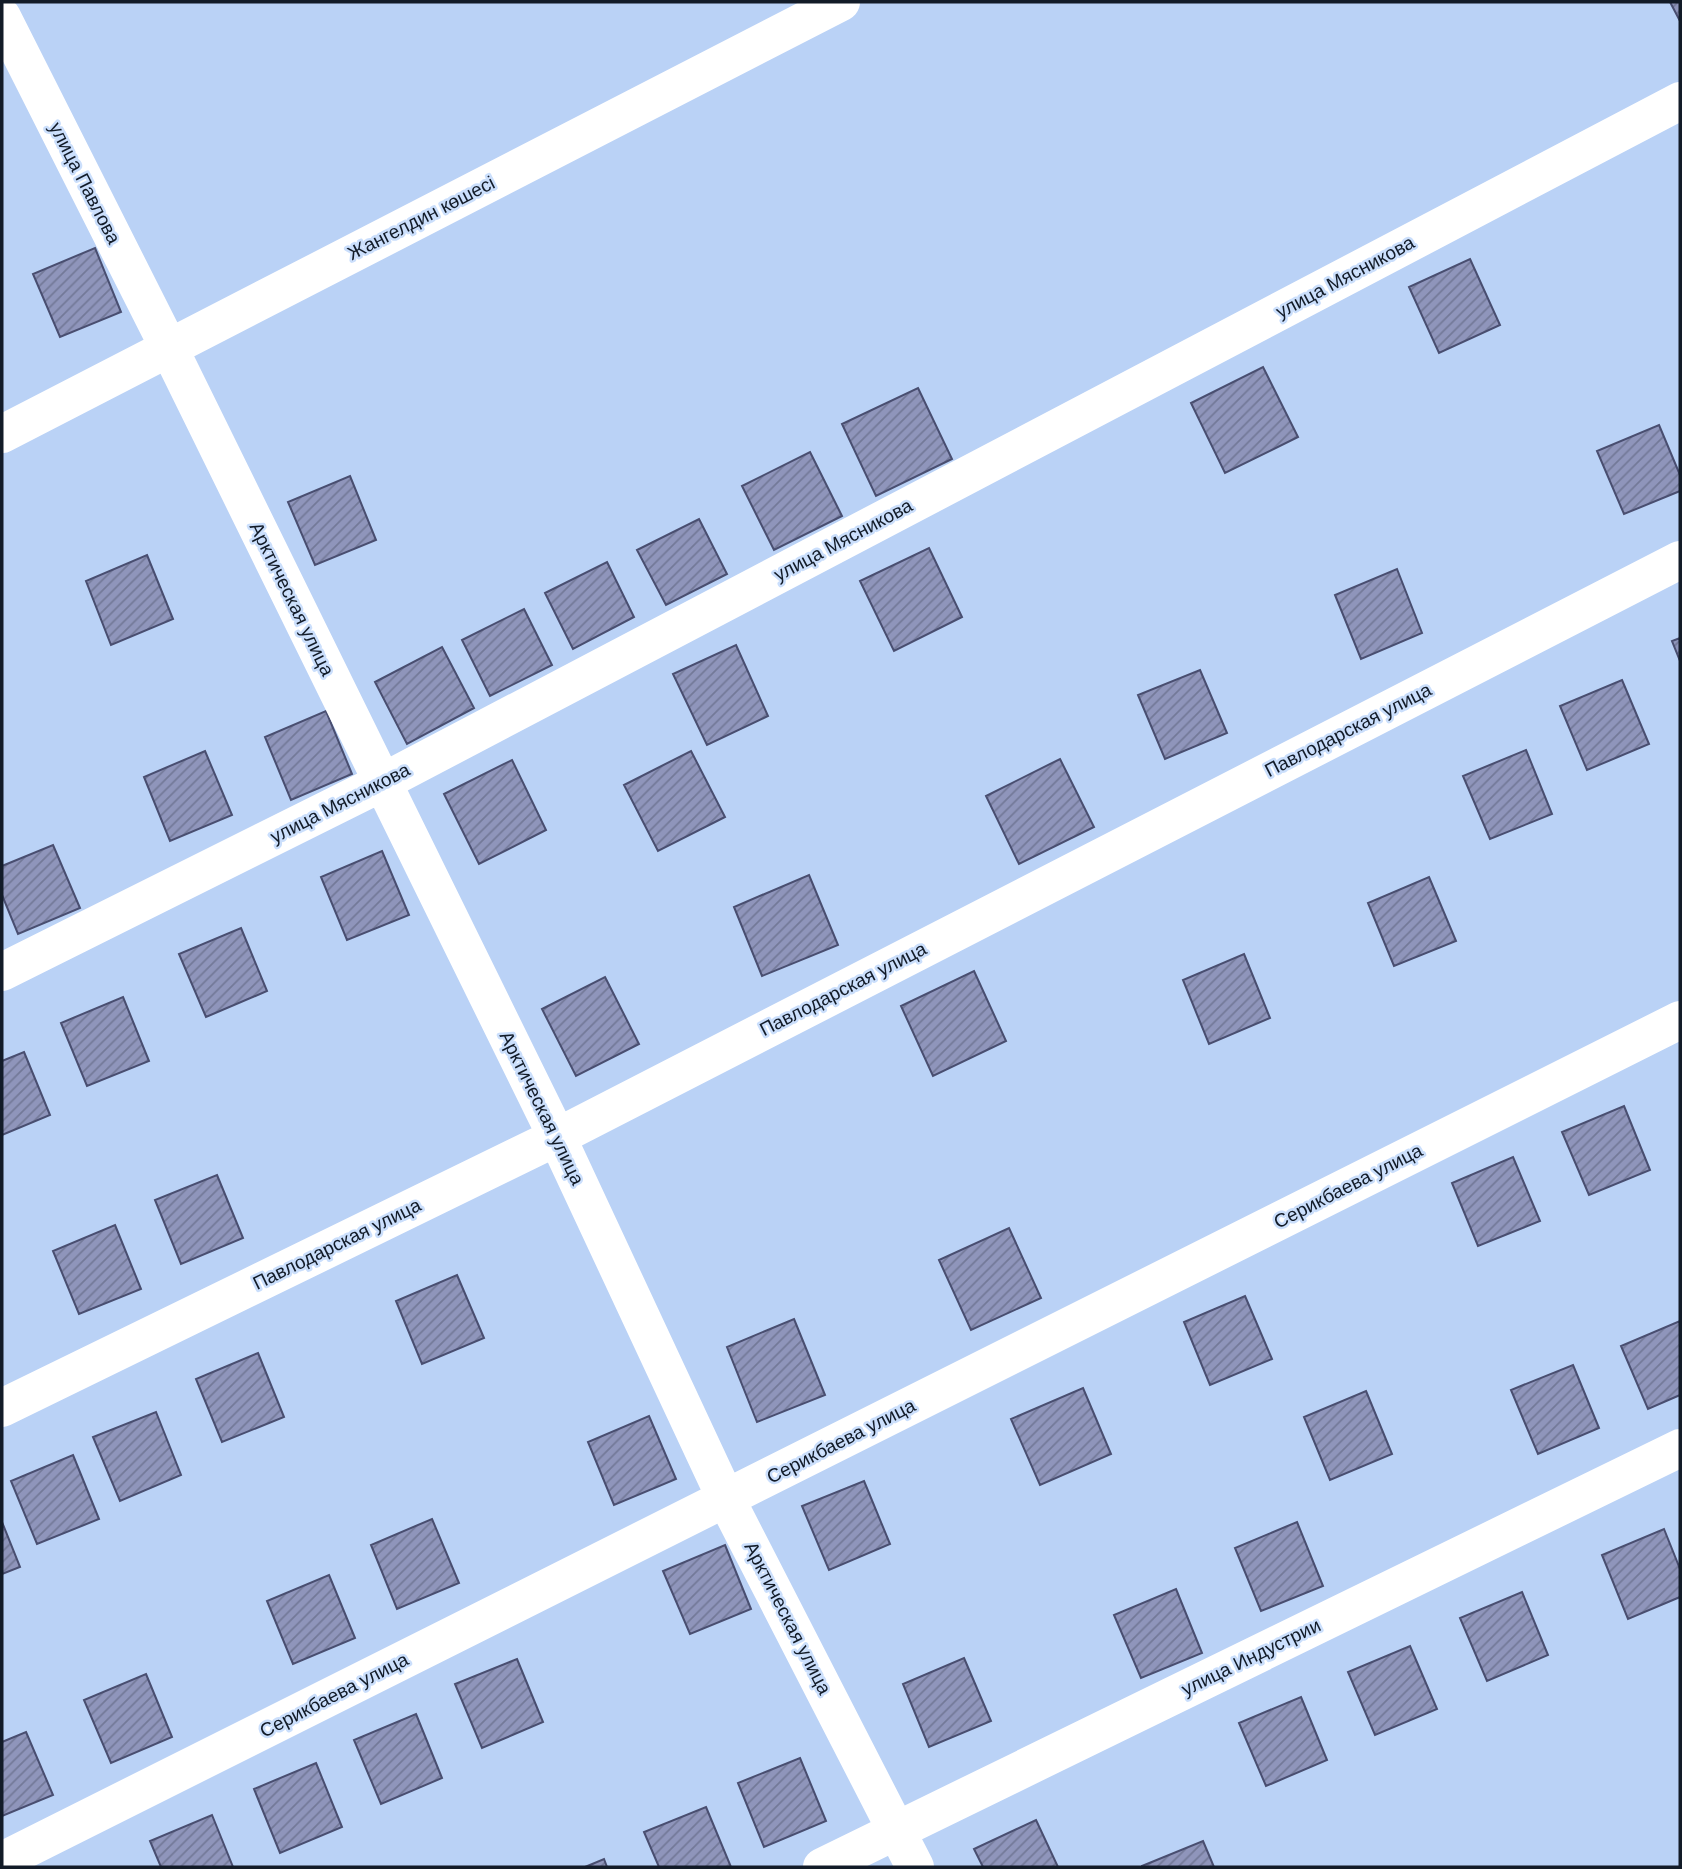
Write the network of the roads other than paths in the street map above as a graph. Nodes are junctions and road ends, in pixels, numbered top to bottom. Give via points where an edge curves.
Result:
1 (841, 2) edge
2 (2, 17) edge
3 (1680, 101) edge
4 (169, 348) junction
5 (2, 434) edge
6 (1680, 561) edge
7 (383, 782) junction
8 (2, 972) edge
9 (1680, 1020) edge
10 (557, 1137) junction
11 (2, 1408) edge
12 (1680, 1448) edge
13 (726, 1499) junction
14 (897, 1829) junction
15 (2, 1861) edge
16 (822, 1867) edge
17 (915, 1867) edge

1 - 4 street, Жангелдин көшесі
2 - 4 street, улица Павлова
3 - 7 street, улица Мясникова
4 - 5 street, Жангелдин көшесі
4 - 7 street, Арктическая улица
6 - 10 street, Павлодарская улица
7 - 8 street, улица Мясникова
7 - 10 street, Арктическая улица
9 - 13 street, Серикбаева улица
10 - 11 street, Павлодарская улица
10 - 13 street, Арктическая улица
12 - 14 street, улица Индустрии
13 - 14 street, Арктическая улица
13 - 15 street, Серикбаева улица
14 - 16 street, улица Индустрии
14 - 17 street, Арктическая улица

